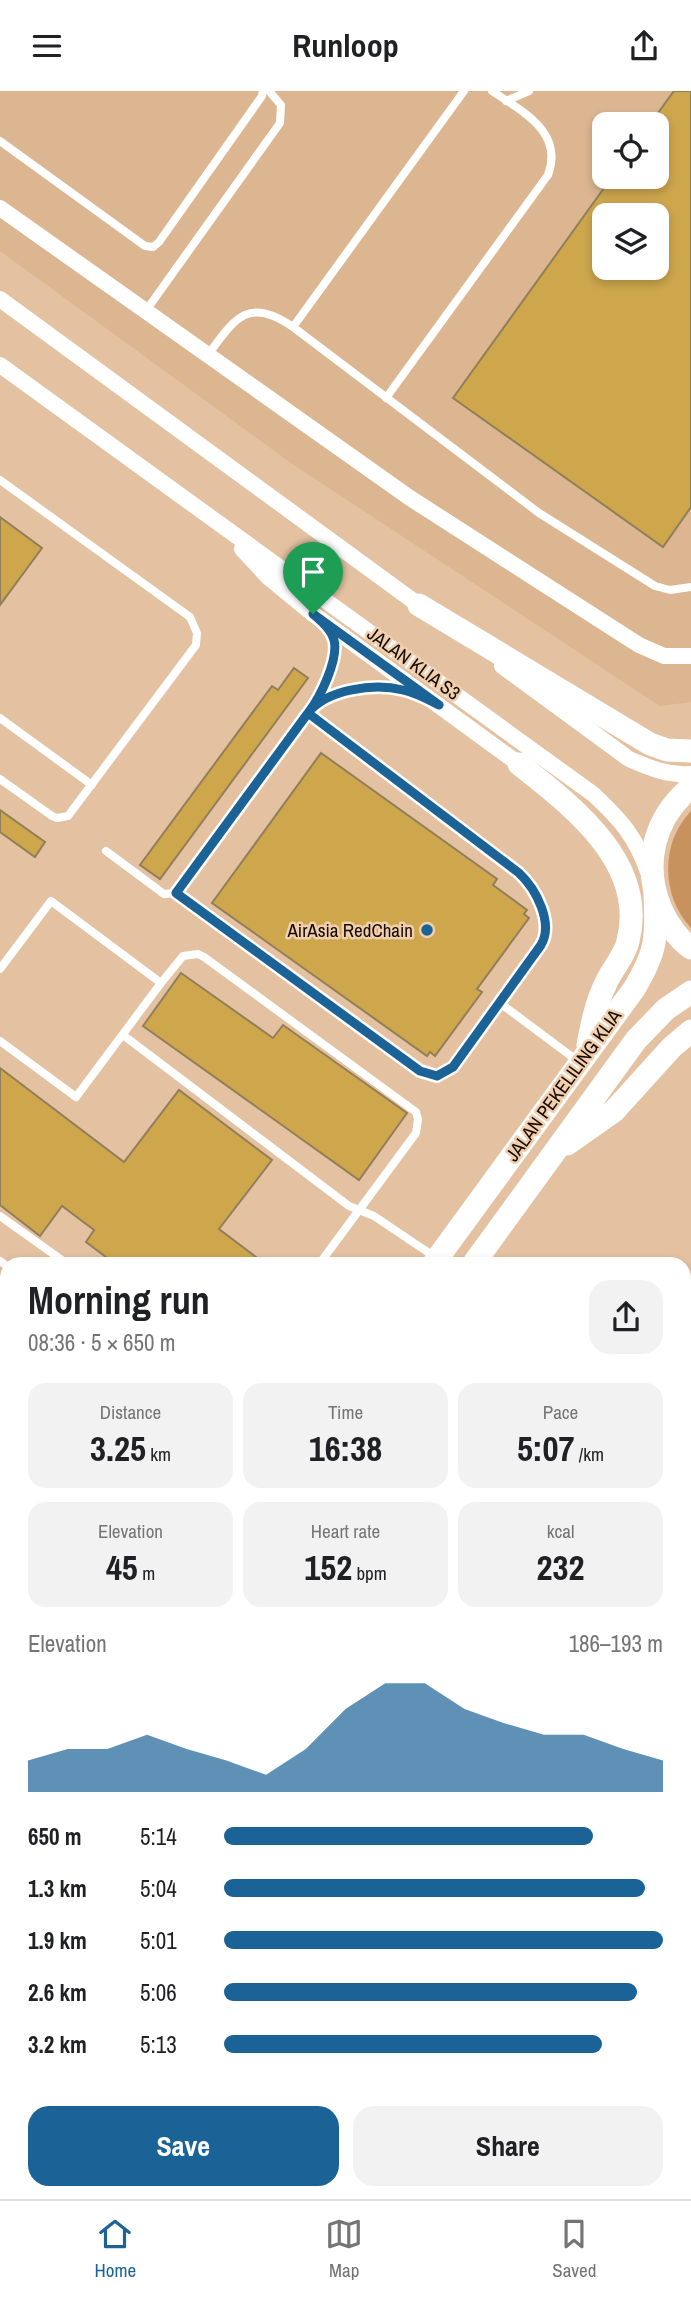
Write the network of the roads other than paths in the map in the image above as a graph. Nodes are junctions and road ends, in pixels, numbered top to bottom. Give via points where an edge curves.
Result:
1 (263, 91) edge
2 (269, 91) edge
3 (464, 91) edge
4 (492, 91) edge
5 (529, 91) edge
6 (506, 101) junction
7 (0, 141) edge
8 (0, 208) edge
9 (0, 299) edge
10 (145, 313) junction
11 (293, 327) junction
12 (206, 356) junction
13 (0, 365) edge
14 (386, 398) junction
15 (0, 480) edge
16 (211, 518) junction
17 (691, 587) edge
18 (419, 605) junction
19 (313, 614) junction
20 (691, 656) edge
21 (314, 705) junction
22 (439, 705) junction
23 (308, 713) junction
24 (0, 718) edge
25 (691, 751) edge
26 (519, 764) joint
27 (691, 774) edge
28 (0, 779) edge
29 (92, 785) junction
30 (691, 787) edge
31 (106, 851) dead end
32 (176, 893) junction
33 (654, 894) junction
34 (691, 948) edge
35 (0, 969) edge
36 (161, 983) junction
37 (691, 992) edge
38 (500, 1003) junction
39 (691, 1031) edge
40 (123, 1035) junction
41 (0, 1041) edge
42 (583, 1057) junction
43 (551, 1154) junction
44 (359, 1210) junction
45 (0, 1216) edge
46 (57, 1257) edge
47 (324, 1257) edge
48 (430, 1257) edge
49 (439, 1257) edge
50 (478, 1257) edge

1 - 7 lane via 153,247 145,246
2 - 10 lane via 281,105 280,123
3 - 11 lane
4 - 6 lane
5 - 6 lane
6 - 14 lane via 545,133 553,161 548,175
8 - 10 street
9 - 18 street
10 - 12 street
11 - 12 lane via 278,317 254,311 241,315
11 - 14 lane
12 - 20 street via 410,498 618,632 651,652
13 - 16 street, JALAN KLIA S3
14 - 17 lane via 539,513 655,586 670,590
15 - 29 lane via 190,617 197,633 196,645
16 - 19 street
16 - 33 street, JALAN KLIA S3 via 593,794 636,841
18 - 25 main road via 650,744
18 - 27 street via 629,759 653,770
19 - 21 lane via 330,631 335,652
19 - 22 street
21 - 22 lane via 350,691 388,688
21 - 23 lane
22 - 26 street
23 - 32 lane
23 - 38 lane via 529,882 546,937
24 - 29 lane
26 - 42 main road via 599,836 615,860 632,909 628,943 599,1000
28 - 29 lane via 57,818 74,811
30 - 33 main road, JALAN PEKELILING KLIA via 676,800 658,829 650,860
31 - 32 lane via 164,894
32 - 38 lane via 428,1075 437,1076 453,1067
33 - 34 main road, JALAN PEKELILING KLIA via 666,921
33 - 42 main road, JALAN PEKELILING KLIA via 655,945 649,965
35 - 36 lane via 51,901
36 - 40 lane
36 - 44 lane via 183,956 204,957 416,1112 416,1133
37 - 43 main road, JALAN PEKELILING KLIA via 666,1009 636,1040
38 - 42 lane
39 - 43 main road via 614,1111
40 - 41 lane via 76,1097
40 - 44 lane
42 - 49 main road, JALAN PEKELILING KLIA
43 - 50 main road, JALAN PEKELILING KLIA
44 - 47 lane
44 - 48 lane
45 - 46 lane

